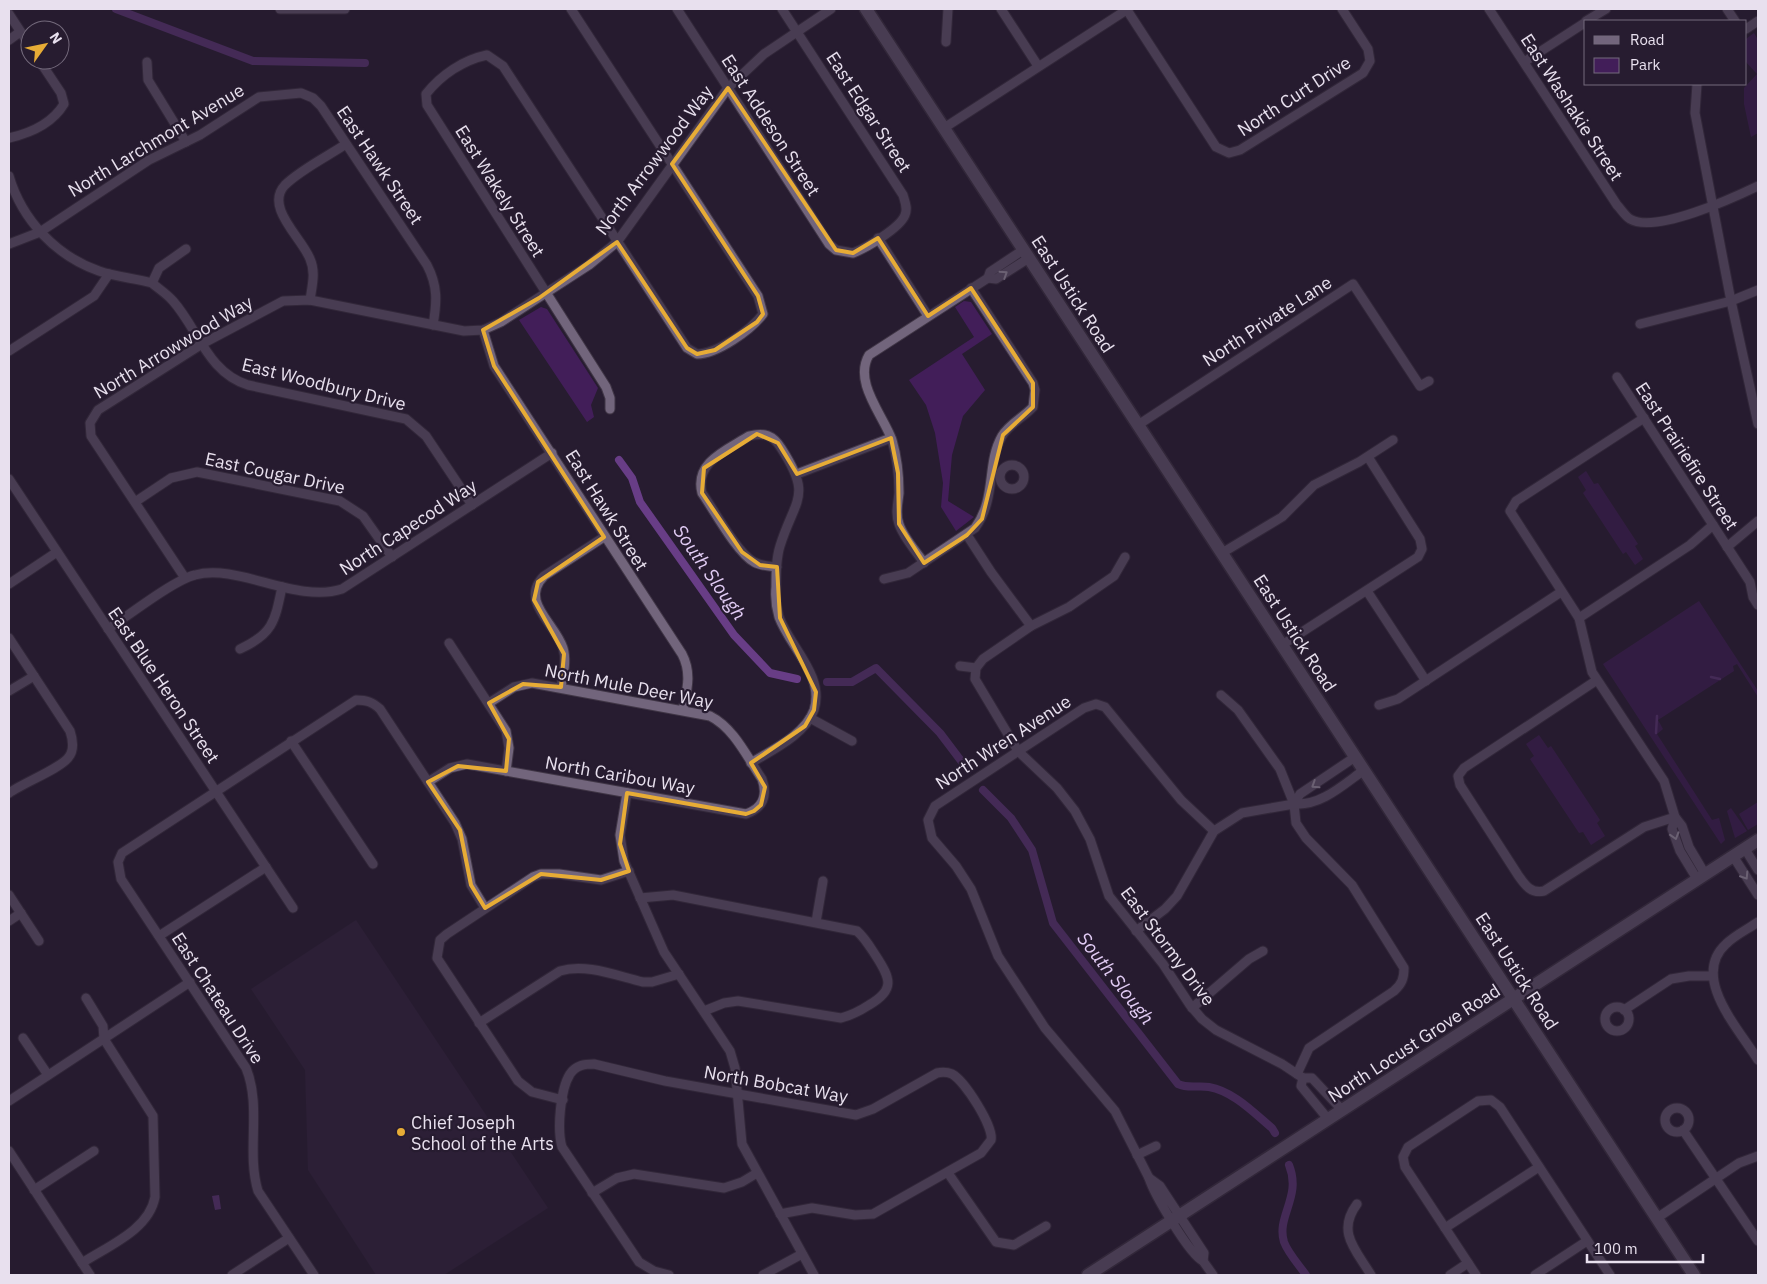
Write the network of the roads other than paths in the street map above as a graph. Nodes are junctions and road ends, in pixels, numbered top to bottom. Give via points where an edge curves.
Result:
1 (280, 9) edge
2 (345, 9) edge
3 (572, 9) edge
4 (677, 9) edge
5 (782, 9) edge
6 (832, 9) edge
7 (866, 9) edge
8 (948, 9) edge
9 (1001, 9) edge
10 (1128, 9) edge
11 (1342, 9) edge
12 (1488, 9) edge
13 (1606, 9) edge
14 (1727, 9) edge
15 (9, 14) edge
16 (1588, 20) edge
17 (1734, 20) edge
18 (1758, 21) edge
19 (1584, 22) edge
20 (1747, 27) edge
21 (797, 31) junction
22 (20, 32) joint
23 (9, 40) edge
24 (946, 42) dead end
25 (147, 62) dead end
26 (1524, 62) junction
27 (1038, 66) junction
28 (46, 70) edge
29 (1697, 85) edge
30 (728, 88) junction
31 (321, 106) joint
32 (944, 128) junction
33 (9, 138) edge
34 (186, 142) junction
35 (346, 144) junction
36 (672, 164) junction
37 (9, 176) edge
38 (1758, 186) edge
39 (1714, 206) junction
40 (40, 232) junction
41 (878, 238) junction
42 (617, 242) junction
43 (9, 244) edge
44 (186, 249) dead end
45 (1026, 254) junction
46 (109, 274) junction
47 (152, 283) junction
48 (971, 288) junction
49 (1758, 290) edge
50 (546, 294) junction
51 (310, 300) junction
52 (1731, 301) junction
53 (928, 316) junction
54 (1640, 324) dead end
55 (433, 325) junction
56 (483, 330) junction
57 (202, 344) junction
58 (9, 350) edge
59 (1617, 377) dead end
60 (1430, 380) dead end
61 (1754, 391) edge
62 (610, 408) dead end
63 (1644, 418) junction
64 (1758, 424) edge
65 (1138, 425) junction
66 (891, 438) junction
67 (1393, 440) dead end
68 (552, 453) junction
69 (1368, 457) junction
70 (797, 474) junction
71 (9, 479) edge
72 (135, 502) junction
73 (472, 505) junction
74 (1758, 521) edge
75 (1713, 525) junction
76 (967, 535) junction
77 (604, 537) junction
78 (1727, 547) junction
79 (57, 552) junction
80 (1222, 553) junction
81 (392, 557) junction
82 (1125, 557) dead end
83 (924, 563) junction
84 (777, 567) junction
85 (185, 578) junction
86 (884, 580) dead end
87 (9, 584) edge
88 (282, 586) junction
89 (1366, 591) junction
90 (1561, 592) junction
91 (1758, 604) edge
92 (1579, 618) junction
93 (1031, 626) junction
94 (108, 628) junction
95 (9, 638) edge
96 (449, 643) dead end
97 (1282, 645) junction
98 (240, 649) dead end
99 (960, 666) dead end
100 (976, 668) junction
101 (34, 676) junction
102 (1597, 680) junction
103 (1426, 681) junction
104 (561, 688) junction
105 (9, 691) edge
106 (1221, 695) dead end
107 (489, 703) junction
108 (1379, 705) dead end
109 (683, 710) junction
110 (810, 718) junction
111 (291, 741) junction
112 (852, 741) dead end
113 (1018, 751) junction
114 (1356, 757) junction
115 (751, 763) junction
116 (1364, 770) junction
117 (506, 771) junction
118 (428, 782) junction
119 (215, 790) junction
120 (9, 793) edge
121 (627, 793) junction
122 (1294, 804) junction
123 (1675, 817) junction
124 (1214, 831) junction
125 (1758, 840) edge
126 (1745, 848) junction
127 (1733, 856) junction
128 (372, 864) dead end
129 (266, 867) junction
130 (1758, 870) edge
131 (628, 871) junction
132 (1701, 876) junction
133 (823, 881) dead end
134 (9, 895) edge
135 (1758, 895) edge
136 (640, 898) junction
137 (293, 908) dead end
138 (485, 908) junction
139 (21, 913) junction
140 (9, 921) edge
141 (816, 922) junction
142 (1758, 922) edge
143 (1136, 931) junction
144 (159, 936) junction
145 (39, 941) dead end
146 (1263, 951) dead end
147 (679, 974) junction
148 (1712, 976) junction
149 (190, 982) junction
150 (86, 998) dead end
151 (1514, 999) junction
152 (1192, 1008) junction
153 (1624, 1010) dead end
154 (704, 1011) junction
155 (479, 1023) junction
156 (23, 1038) dead end
157 (104, 1039) junction
158 (1758, 1060) edge
159 (48, 1075) junction
160 (1300, 1076) junction
161 (738, 1094) junction
162 (9, 1100) edge
163 (563, 1100) junction
164 (1342, 1110) junction
165 (1328, 1119) junction
166 (1683, 1130) dead end
167 (1156, 1146) dead end
168 (9, 1151) edge
169 (94, 1151) dead end
170 (1137, 1156) junction
171 (1758, 1156) edge
172 (1539, 1167) junction
173 (948, 1173) junction
174 (758, 1174) junction
175 (1717, 1177) junction
176 (34, 1190) junction
177 (592, 1193) junction
178 (1358, 1204) dead end
179 (780, 1214) junction
180 (1176, 1218) junction
181 (1657, 1218) junction
182 (1046, 1226) dead end
183 (1445, 1228) junction
184 (290, 1238) junction
185 (1587, 1241) junction
186 (1758, 1241) edge
187 (802, 1254) junction
188 (82, 1263) junction
189 (1468, 1263) junction
190 (90, 1275) edge
191 (232, 1275) edge
192 (314, 1275) edge
193 (668, 1275) edge
194 (763, 1275) edge
195 (814, 1275) edge
196 (1088, 1275) edge
197 (1214, 1275) edge
198 (1371, 1275) edge
199 (1450, 1275) edge
200 (1476, 1275) edge
201 (1536, 1275) edge
202 (1610, 1275) edge
203 (1694, 1275) edge

1 - 2 street
3 - 36 street
4 - 30 street, East Addeson Street
5 - 21 street, East Edgar Street
6 - 21 street, North Arrowwood Way
7 - 32 main road, East Ustick Road
8 - 24 street
9 - 27 street
10 - 11 street, North Curt Drive via 1216,147 1229,152 1240,150 1362,73 1370,61 1368,49
10 - 27 street, North Curt Drive
12 - 26 street, East Washakie Street
13 - 16 street
14 - 17 street
15 - 22 street
18 - 20 street
19 - 26 street
21 - 30 street, North Arrowwood Way via 764,54
21 - 41 street, East Edgar Street via 903,195 906,213 898,225
22 - 23 street
25 - 34 street via 148,80
26 - 39 street, East Washakie Street via 1616,205 1630,220 1652,223
27 - 32 street, North Curt Drive
28 - 33 street via 61,93 64,104 42,126
29 - 39 street via 1695,113
30 - 36 street, North Arrowwood Way
30 - 41 street, East Addeson Street via 829,244 844,253 860,250
31 - 34 street, North Larchmont Avenue via 301,94 259,97
31 - 35 street, East Hawk Street
32 - 45 main road, East Ustick Road
34 - 40 street, North Larchmont Avenue via 149,160
35 - 51 street via 286,183 279,197 281,212 311,260 314,271
35 - 55 street, East Hawk Street via 434,278 437,292
36 - 42 street, North Arrowwood Way
36 - 42 street via 758,296 763,314 757,322 715,350 697,354 687,348
37 - 40 street, East Woodbury Drive via 23,209
38 - 39 street
39 - 52 street
40 - 43 street, North Larchmont Avenue
40 - 46 street, East Woodbury Drive via 61,251
41 - 53 street
42 - 50 street, North Arrowwood Way
42 - 50 street, East Wakely Street via 503,66 487,55 472,58 436,81 426,94 427,105
44 - 47 street via 159,268
45 - 48 street via 990,272 988,278
45 - 65 main road, East Ustick Road
46 - 47 street, East Woodbury Drive
46 - 58 street via 94,296
47 - 57 street, East Woodbury Drive via 173,301
48 - 53 street
48 - 76 street via 1033,383 1035,396 1033,406 1003,435 997,474 982,518
49 - 52 street
50 - 56 street, North Arrowwood Way
50 - 62 street, East Wakely Street via 606,387
51 - 55 street, North Arrowwood Way
51 - 57 street, North Arrowwood Way via 283,301
52 - 54 street
52 - 61 street
53 - 66 street via 869,355 865,361 866,382 873,403
55 - 56 street, North Arrowwood Way via 464,331
56 - 68 street, East Hawk Street via 494,366
57 - 72 street, North Arrowwood Way via 98,410 90,424 92,436
57 - 73 street, East Woodbury Drive via 217,366 239,382 398,416 414,424 426,436
59 - 63 street, East Prairiefire Street
60 - 65 street, North Private Lane via 1420,386 1353,284
61 - 64 street
63 - 75 street, East Prairiefire Street
63 - 90 street via 1510,508 1513,519
65 - 80 main road, East Ustick Road
66 - 70 street
66 - 83 street via 898,473 898,524
67 - 69 street
68 - 73 street, North Capecod Way
68 - 77 street, East Hawk Street
69 - 80 street via 1314,485 1282,516
69 - 89 street via 1420,539 1422,549 1418,557
70 - 84 street via 800,492 780,545
70 - 84 street via 778,443 766,434 749,436 709,462 700,475 702,493 742,552 760,565
71 - 79 street, East Blue Heron Street
72 - 81 street, East Cougar Drive via 171,478 197,472 340,501 363,516
72 - 85 street
73 - 81 street, North Capecod Way
74 - 78 street
75 - 78 street, East Prairiefire Street
75 - 92 street
76 - 83 street
76 - 93 street
77 - 104 street via 538,582 534,600 558,638 564,654
77 - 109 street, East Hawk Street via 686,662 689,680
78 - 91 street, East Prairiefire Street via 1750,582
79 - 87 street
79 - 94 street, East Blue Heron Street
80 - 97 main road, East Ustick Road
81 - 88 street, North Capecod Way via 350,585 333,592 316,593
82 - 93 street via 1114,576 1069,607
83 - 86 street via 908,573
84 - 110 street via 776,601 780,618 814,683 816,701
85 - 88 street, North Capecod Way via 211,573
85 - 94 street, North Capecod Way
88 - 98 street via 270,628 258,641
89 - 97 street
89 - 103 street
90 - 92 street
90 - 103 street
92 - 102 street via 1590,665
93 - 100 street via 983,659
94 - 119 street, East Blue Heron Street
95 - 101 street
96 - 107 street
97 - 114 main road, East Ustick Road
99 - 100 street
100 - 113 street, East Stormy Drive via 978,688
101 - 105 street
101 - 120 street via 70,731 74,741 72,752 62,763
102 - 123 street via 1664,781
102 - 123 street via 1464,768 1458,776 1460,785 1518,875 1534,892 1544,891 1644,827
103 - 108 street via 1398,699
104 - 107 street, North Mule Deer Way via 523,684
104 - 109 street, North Mule Deer Way
106 - 122 street via 1238,710 1280,768
107 - 117 street via 509,739
109 - 115 street, North Mule Deer Way via 718,720 731,732
110 - 112 street
110 - 115 street via 798,732
111 - 118 street via 356,700 369,701 380,709
111 - 119 street
111 - 128 street
113 - 124 street, North Wren Avenue via 1084,708 1096,704 1105,707 1181,800
113 - 143 street, East Stormy Drive via 1057,788 1075,811 1090,839 1109,896
113 - 170 street, North Wren Avenue via 936,806 928,820 932,838 971,889 998,956 1050,1035 1115,1111
114 - 116 main road, East Ustick Road
114 -> 122 street via 1300,794
115 - 121 street, North Caribou Way via 762,779 765,796 754,811 746,814
116 - 122 street via 1324,797 1306,805
116 - 151 main road, East Ustick Road
117 - 118 street, North Caribou Way via 476,765 458,766
117 - 121 street, North Caribou Way
118 - 138 street via 460,830 471,885
119 - 129 street, East Blue Heron Street
119 - 144 street, East Chateau Drive via 128,847 113,861 121,879
121 - 131 street via 620,844
122 - 124 street via 1242,813
122 - 160 street via 1296,823 1357,892 1401,960 1404,977 1394,992 1309,1048
123 - 132 street via 1682,826
124 - 143 street via 1178,896
125 - 126 main road, North Locust Grove Road
126 - 127 main road, North Locust Grove Road
126 - 130 street
127 - 132 main road, North Locust Grove Road
127 -> 135 street
129 - 137 street, East Blue Heron Street
129 - 144 street
131 - 136 street
131 - 138 street via 601,880 541,874
132 - 151 main road, North Locust Grove Road
133 - 141 street
134 - 139 street
136 - 141 street via 673,895
136 - 147 street via 660,943
138 - 155 street via 447,934 437,949 437,958
139 - 140 street
139 - 145 street
141 - 154 street via 857,931 885,969 888,986 883,997 855,1014 841,1018 738,1001
142 - 148 street via 1725,944 1715,959
143 - 152 street, East Stormy Drive
144 - 149 street, East Chateau Drive
146 - 152 street via 1249,959
147 - 154 street
147 - 155 street via 643,982 568,968
148 - 153 street via 1671,979
148 - 158 street via 1716,994
149 - 157 street
149 - 184 street, East Chateau Drive via 249,1076 253,1093 254,1176 258,1191
150 - 157 street via 103,1026
151 - 164 main road, North Locust Grove Road
151 - 181 main road, East Ustick Road
152 - 160 street, East Stormy Drive via 1216,1030
154 - 161 street via 730,1051
155 - 163 street via 524,1087
156 - 159 street
157 - 159 street
157 - 188 street via 153,1116 153,1208 142,1222
159 - 162 street
160 - 164 street, East Stormy Drive via 1312,1078
160 - 165 street via 1301,1086
161 - 163 street, North Bobcat Way via 585,1064 570,1074
161 - 173 street, North Bobcat Way via 856,1115 937,1073 948,1073 961,1082 989,1123 992,1138 981,1153
161 - 174 street via 742,1144
163 - 177 street, North Bobcat Way via 559,1121 562,1148
164 - 165 main road, North Locust Grove Road
165 - 180 main road, North Locust Grove Road
166 - 175 street
167 - 170 street
168 - 176 street
169 - 176 street
170 - 180 street via 1149,1178 1160,1186
171 - 175 street via 1738,1163
172 - 183 street
172 - 183 street via 1500,1106 1491,1100 1478,1101 1408,1147 1403,1157 1405,1167
172 - 185 street
173 - 179 street via 873,1214 855,1215 812,1208
173 - 182 street via 996,1242 1014,1245
174 - 177 street via 724,1188 634,1174 617,1178
174 - 179 street
175 - 181 street
175 - 186 street
176 - 188 street
177 - 193 street, North Bobcat Way via 639,1262 654,1272
178 - 198 street via 1352,1212 1347,1231 1349,1240
179 - 187 street
180 - 196 main road, North Locust Grove Road
180 - 197 street via 1204,1253 1203,1261
181 - 203 main road, East Ustick Road
183 - 189 street
184 - 191 street
184 - 192 street, East Chateau Drive
185 - 201 street
185 - 202 street
187 - 194 street
187 - 195 street
188 - 190 street
189 - 199 street
189 - 200 street

